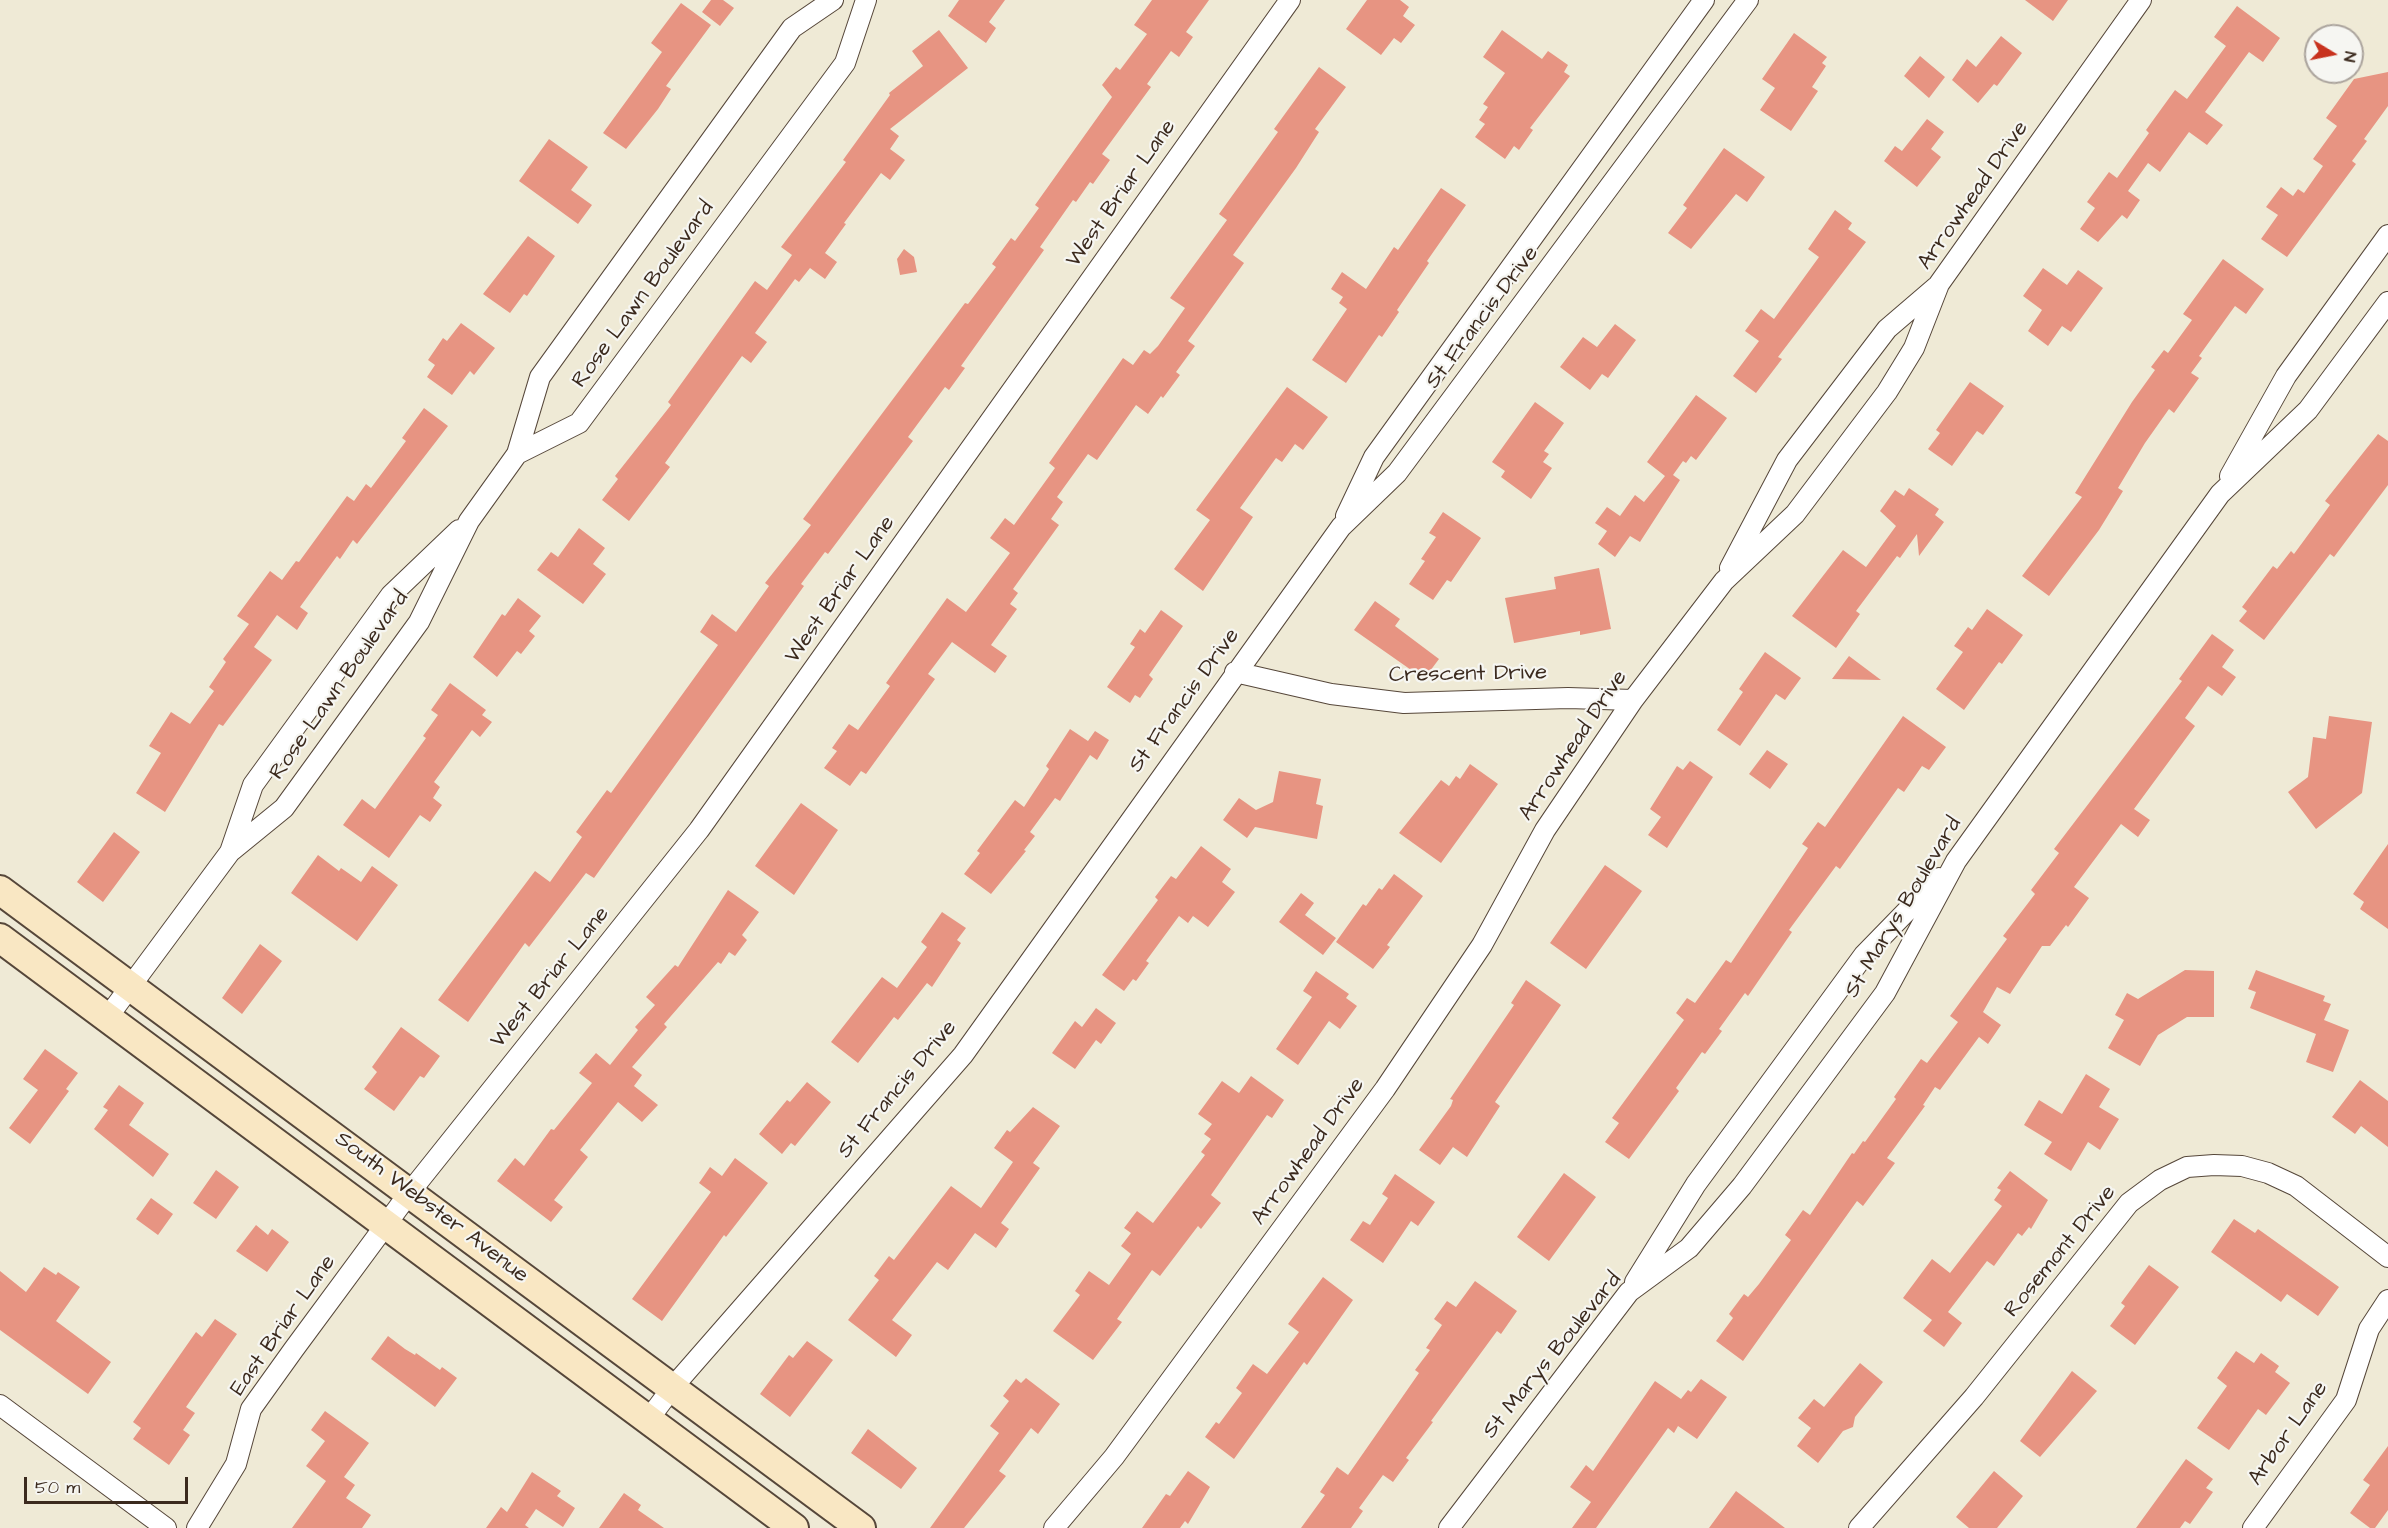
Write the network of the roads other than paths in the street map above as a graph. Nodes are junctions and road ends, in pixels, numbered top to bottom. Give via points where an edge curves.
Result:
1 (833, 0) edge
2 (866, 0) edge
3 (1290, 0) edge
4 (1704, 0) edge
5 (1748, 0) edge
6 (2141, 0) edge
7 (2388, 235) edge
8 (1940, 284) junction
9 (2388, 302) edge
10 (517, 454) junction
11 (2220, 494) junction
12 (468, 521) junction
13 (1341, 527) junction
14 (1724, 581) junction
15 (1235, 672) junction
16 (1633, 700) junction
17 (230, 852) junction
18 (1956, 861) junction
19 (0, 890) edge
20 (0, 938) edge
21 (130, 987) junction
22 (107, 1018) junction
23 (410, 1192) junction
24 (386, 1226) junction
25 (2388, 1257) edge
26 (1629, 1292) junction
27 (2388, 1300) edge
28 (672, 1388) junction
29 (0, 1406) edge
30 (648, 1419) junction
31 (166, 1528) edge
32 (197, 1528) edge
33 (794, 1528) edge
34 (861, 1528) edge
35 (1054, 1528) edge
36 (1449, 1528) edge
37 (1859, 1528) edge
38 (2253, 1528) edge

1 - 10 street via 792,28 540,377
2 - 10 street, Rose Lawn Boulevard via 845,63 579,423
3 - 23 street, West Briar Lane via 699,831
4 - 13 street via 1374,458
5 - 13 street, St Francis Drive via 1397,473
6 - 8 street, Arrowhead Drive
7 - 11 street via 2286,376
8 - 14 street via 1887,329 1786,460
8 - 14 street, Arrowhead Drive via 1914,348 1856,435 1795,514
9 - 11 street, St Marys Boulevard via 2308,410
10 - 12 street, Rose Lawn Boulevard
11 - 18 street, St Marys Boulevard
12 - 17 street, Rose Lawn Boulevard via 419,622 284,808
12 - 17 street via 391,595 253,785
13 - 15 street, St Francis Drive
14 - 16 street, Arrowhead Drive
15 - 16 street, Crescent Drive via 1404,704 1569,698
15 - 28 street, St Francis Drive via 963,1054
16 - 35 street, Arrowhead Drive via 1545,830 1482,945 1385,1089 1114,1457
17 - 21 street, Rose Lawn Boulevard
18 - 26 street via 1864,956 1696,1184
18 - 26 street, St Marys Boulevard via 1885,993 1742,1186 1689,1248
19 - 21 main road, South Webster Avenue
20 - 22 main road, South Webster Avenue
21 - 22 street, Rose Lawn Boulevard
21 - 23 main road, South Webster Avenue
22 - 24 main road, South Webster Avenue
23 - 24 street, East Briar Lane
23 - 28 main road, South Webster Avenue
24 - 30 main road, South Webster Avenue
24 - 32 street, East Briar Lane via 252,1409 236,1464
25 - 37 street, Rosemont Drive via 2296,1186 2268,1173 2242,1166 2187,1167 2160,1180 2129,1203 1974,1397
26 - 36 street, St Marys Boulevard
27 - 38 street, Arbor Lane via 2369,1329 2346,1400
28 - 30 street, St Francis Drive
28 - 34 main road, South Webster Avenue
29 - 31 street
30 - 33 main road, South Webster Avenue

